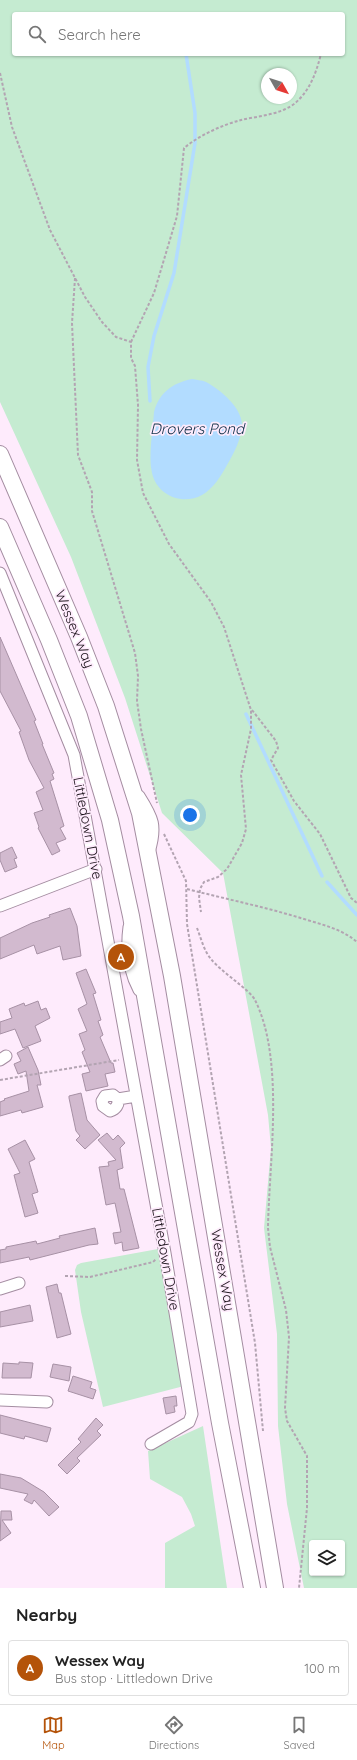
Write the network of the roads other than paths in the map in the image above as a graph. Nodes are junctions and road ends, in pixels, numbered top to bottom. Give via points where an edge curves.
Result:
1 (0, 454) edge
2 (0, 527) edge
3 (0, 573) edge
4 (96, 869) junction
5 (0, 906) edge
6 (136, 1096) junction
7 (118, 1098) dead end
8 (19, 1283) dead end
9 (0, 1289) edge
10 (0, 1400) edge
11 (47, 1402) dead end
12 (151, 1444) dead end
13 (252, 1588) edge
14 (275, 1588) edge

1 - 14 highway, Wessex Way via 106,706 131,783 148,853 172,976
2 - 13 highway, Wessex Way via 79,716 110,820 131,916 220,1423
3 - 4 street, Littledown Drive via 74,755
4 - 5 street
4 - 6 street, Littledown Drive
6 - 7 street
6 - 12 street, Littledown Drive via 192,1414 189,1422
8 - 9 street
10 - 11 street

